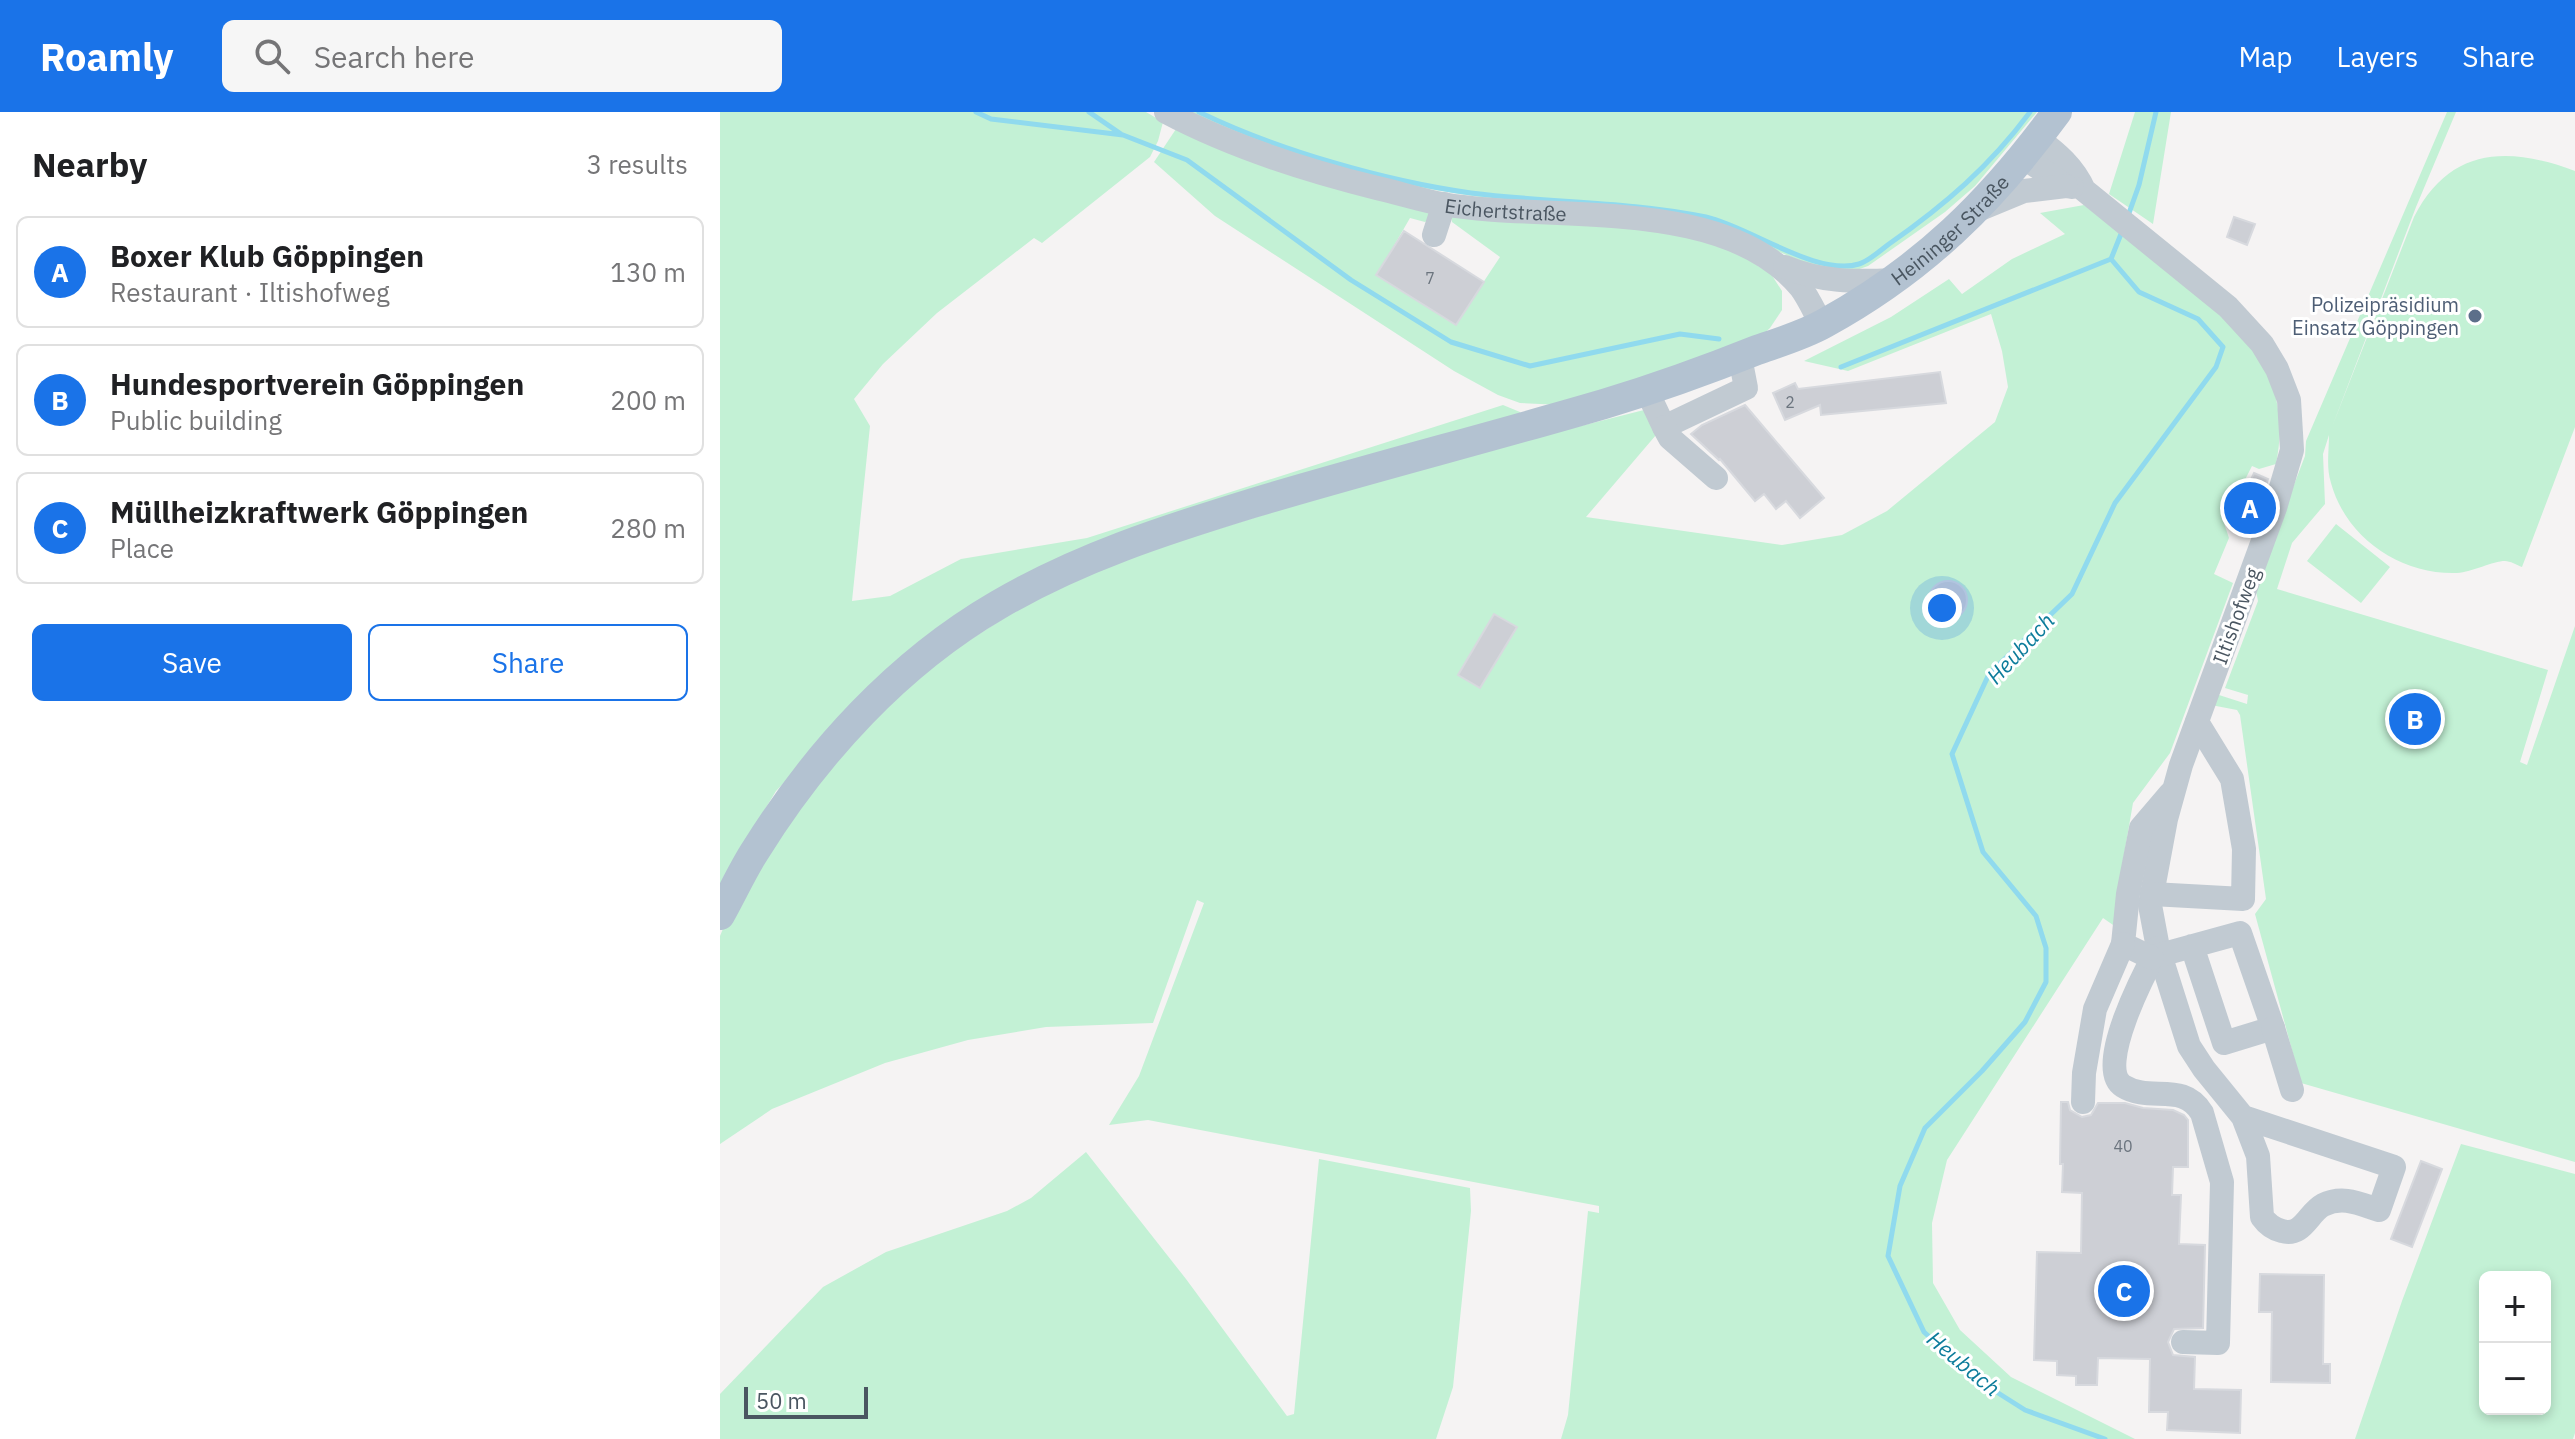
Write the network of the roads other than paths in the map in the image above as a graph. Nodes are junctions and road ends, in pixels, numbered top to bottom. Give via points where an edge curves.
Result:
1 (1166, 112) edge
2 (2059, 112) edge
3 (2041, 150) junction
4 (2081, 191) junction
5 (1444, 204) junction
6 (1976, 211) junction
7 (1434, 235) dead end
8 (1771, 262) junction
9 (1893, 280) junction
10 (1822, 325) junction
11 (1740, 357) junction
12 (1647, 391) junction
13 (1664, 427) junction
14 (1716, 478) dead end
15 (2197, 722) junction
16 (2174, 789) junction
17 (2152, 894) junction
18 (720, 915) edge
19 (2123, 944) junction
20 (2192, 946) junction
21 (2157, 954) junction
22 (2273, 1028) junction
23 (2292, 1090) dead end
24 (2083, 1102) dead end
25 (2243, 1117) junction
26 (2183, 1342) dead end

1 - 5 street, Eichertstraße via 1220,138 1318,173
2 - 3 main road, Heininger Straße
3 - 4 street, Iltishofweg
3 - 4 street, Iltishofweg via 2078,176
3 - 6 main road, Heininger Straße
4 - 6 street via 2024,191
4 - 15 street, Iltishofweg via 2228,307 2262,344 2289,400 2292,450 2275,508 2246,568
5 - 7 street
5 - 8 street, Eichertstraße via 1651,220 1740,242
6 - 9 main road, Heininger Straße
8 - 9 street via 1811,278
8 - 10 street, Eichertstraße via 1801,288
9 - 10 main road, Heininger Straße
10 - 11 main road, Heininger Straße
11 - 12 main road, Heininger Straße
11 - 13 street via 1746,388
12 - 13 street
12 - 18 main road, Heininger Straße via 1162,531 1079,563 996,606 927,654 858,715 754,851
13 - 14 street
15 - 16 street, Iltishofweg
15 - 17 street via 2232,779 2244,849 2243,899
16 - 17 street, Iltishofweg
16 - 19 street via 2141,828
17 - 21 street, Iltishofweg
19 - 21 street
19 - 24 street via 2095,1009
20 - 21 street
20 - 22 street via 2240,933
20 - 22 street via 2224,1043
21 - 25 street, Iltishofweg via 2189,1046
21 - 26 street via 2128,1009 2115,1074 2125,1087 2185,1095 2196,1102 2222,1182 2218,1343
22 - 23 street
25 - 25 street via 2258,1156 2262,1217 2274,1229 2297,1231 2322,1206 2346,1199 2379,1210 2397,1191 2394,1167

